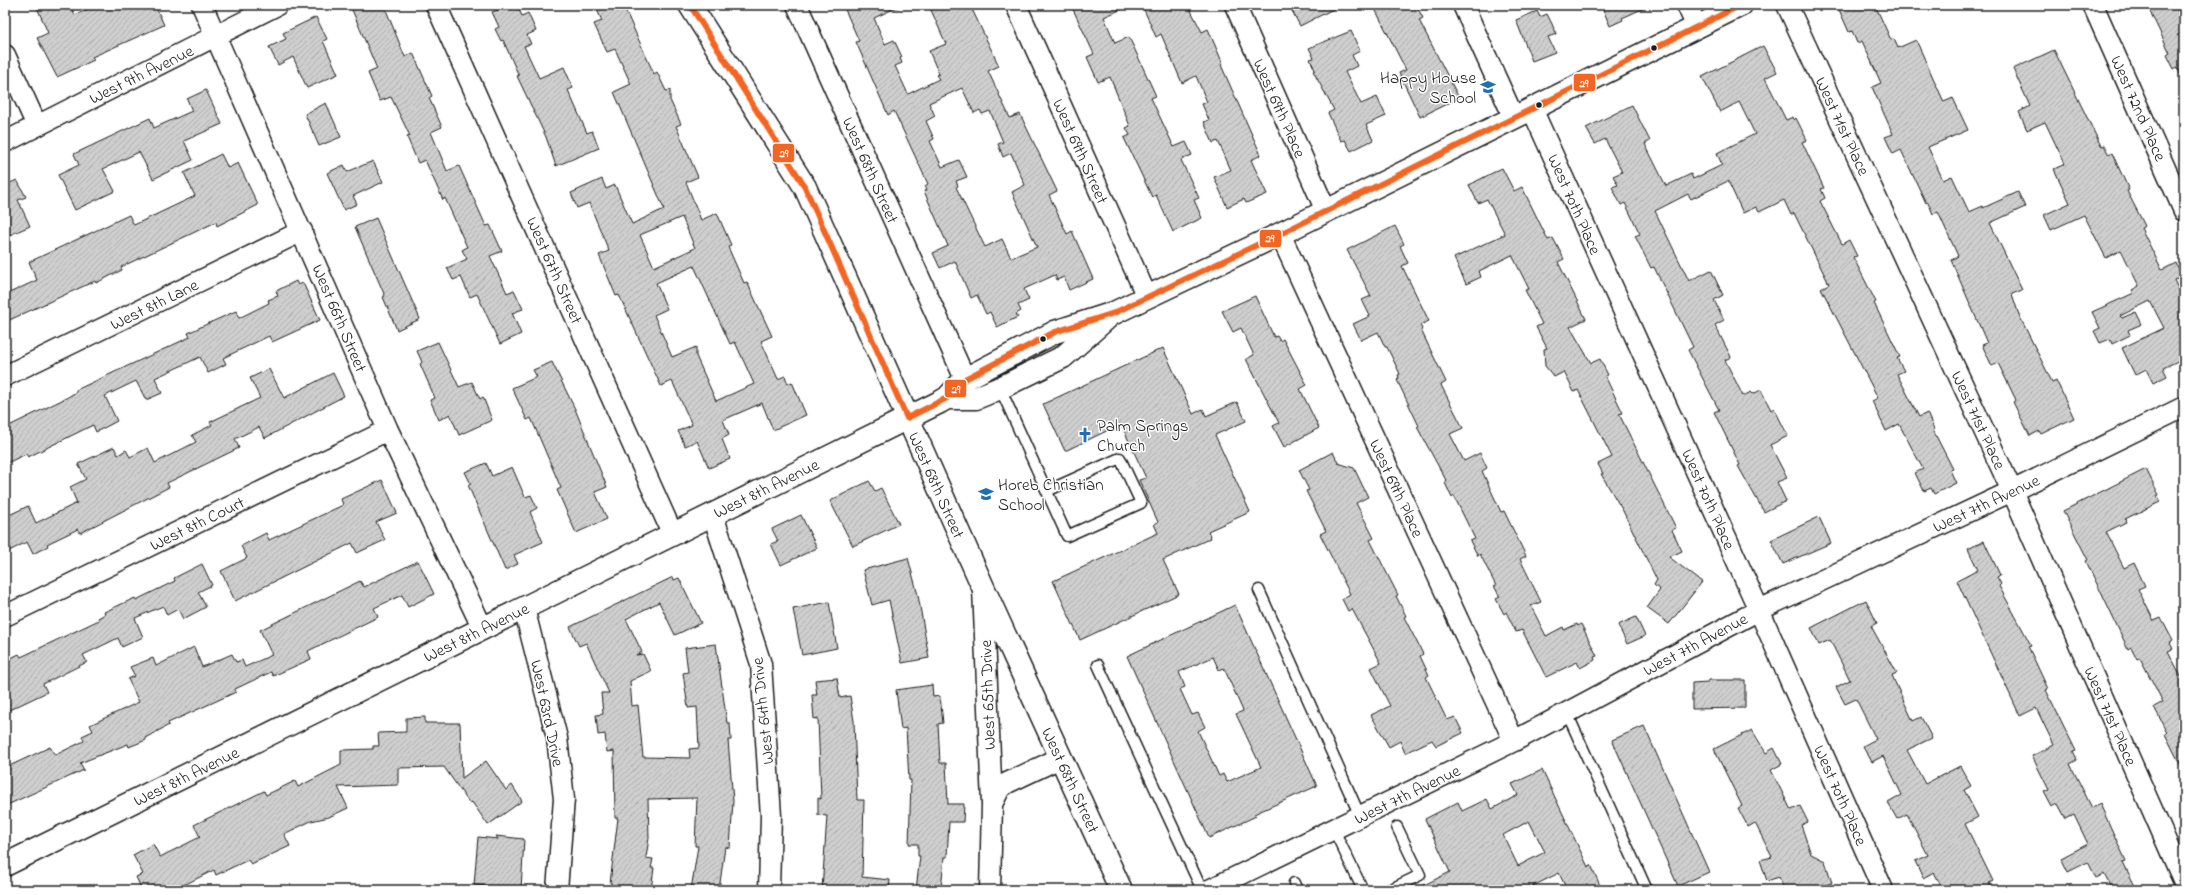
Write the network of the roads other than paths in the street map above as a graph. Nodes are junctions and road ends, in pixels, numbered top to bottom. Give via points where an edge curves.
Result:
1 (202, 5) edge
2 (277, 5) edge
3 (436, 5) edge
4 (690, 5) edge
5 (797, 5) edge
6 (1016, 5) edge
7 (1235, 5) edge
8 (1463, 5) edge
9 (1687, 5) edge
10 (1741, 5) edge
11 (1787, 5) edge
12 (2093, 5) edge
13 (1696, 27) junction
14 (217, 37) junction
15 (5, 56) edge
16 (1523, 113) junction
17 (37, 126) junction
18 (5, 142) edge
19 (1326, 211) junction
20 (2184, 211) edge
21 (302, 231) junction
22 (1280, 234) junction
23 (1147, 297) junction
24 (1114, 313) junction
25 (5, 376) edge
26 (965, 379) junction
27 (1000, 388) junction
28 (947, 398) junction
29 (2184, 407) edge
30 (907, 418) junction
31 (388, 430) junction
32 (1047, 491) junction
33 (2012, 491) junction
34 (713, 515) junction
35 (673, 535) junction
36 (983, 587) junction
37 (1259, 590) dead end
38 (524, 608) junction
39 (1759, 610) junction
40 (5, 616) edge
41 (483, 629) junction
42 (1098, 665) dead end
43 (1567, 713) junction
44 (1514, 741) junction
45 (1060, 758) junction
46 (992, 804) junction
47 (1360, 816) junction
48 (1397, 827) dead end
49 (1334, 830) junction
50 (5, 865) edge
51 (2184, 882) edge
52 (557, 890) edge
53 (769, 890) edge
54 (990, 890) edge
55 (1121, 890) edge
56 (1202, 890) edge
57 (1209, 890) edge
58 (1363, 890) edge
59 (1389, 890) edge
60 (1647, 890) edge
61 (1884, 890) edge

1 - 14 street, West 66th Street
2 - 14 street, West 9th Avenue
3 - 35 street, West 67th Street
4 - 30 street, West 68th Street via 805,187
5 - 26 street, West 68th Street
6 - 23 street, West 69th Street
7 - 19 street, West 69th Place
8 - 16 street, West 70th Place
9 - 13 street
10 - 13 street, West 8th Avenue
11 - 33 street, West 71st Place
12 - 20 street, West 72nd Place
13 - 16 street, West 8th Avenue
14 - 17 street, West 9th Avenue
14 - 21 street, West 66th Street
15 - 17 street
16 - 19 street, West 8th Avenue
16 - 39 street, West 70th Place
17 - 18 street, West 9th Avenue
19 - 22 street, West 8th Avenue
21 - 25 street, West 8th Lane
21 - 31 street, West 66th Street
22 - 23 street, West 8th Avenue
22 - 44 street, West 69th Place
23 - 24 street, West 8th Avenue
24 - 26 street, West 8th Avenue via 1055,332
24 - 27 street, West 8th Avenue via 1062,357
26 - 28 street, West 8th Avenue
27 - 28 street, West 8th Avenue via 976,398
27 - 32 lane
28 - 30 street, West 8th Avenue
29 - 33 street, West 7th Avenue
30 - 34 street, West 8th Avenue
30 - 36 street, West 68th Street
31 - 40 street, West 8th Court
31 - 41 street, West 66th Street
32 - 32 lane via 1120,458 1141,503 1067,536
33 - 39 street, West 7th Avenue
33 - 51 street, West 71st Place
34 - 35 street, West 8th Avenue
34 - 53 street, West 64th Drive via 761,664 771,816
35 - 38 street, West 8th Avenue
36 - 45 street, West 68th Street
36 - 46 street, West 65th Drive
37 - 47 lane
38 - 41 street, West 8th Avenue
38 - 52 street, West 63rd Drive via 558,745 564,798
39 - 43 street, West 7th Avenue
39 - 61 street, West 70th Place
41 - 50 street, West 8th Avenue
42 - 56 lane
43 - 44 street, West 7th Avenue
43 - 60 lane
44 - 47 street, West 7th Avenue
45 - 46 street, West 65th Drive via 1000,788
45 - 55 street, West 68th Street
46 - 54 street, West 65th Drive
47 - 49 street, West 7th Avenue
48 - 59 lane via 1420,875
49 - 57 street, West 7th Avenue
49 - 58 lane

